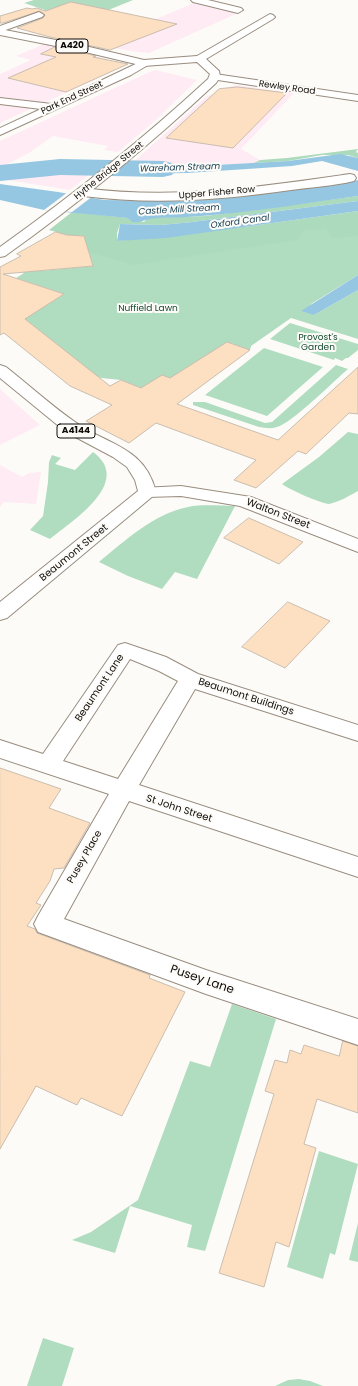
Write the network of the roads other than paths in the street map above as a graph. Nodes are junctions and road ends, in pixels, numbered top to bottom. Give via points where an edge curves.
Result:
1 (196, 0) edge
2 (238, 10) dead end
3 (39, 15) dead end
4 (270, 17) dead end
5 (0, 31) edge
6 (199, 59) junction
7 (144, 63) junction
8 (214, 79) junction
9 (358, 98) edge
10 (0, 101) edge
11 (52, 108) junction
12 (0, 132) edge
13 (350, 178) dead end
14 (83, 192) junction
15 (0, 253) edge
16 (0, 370) edge
17 (147, 492) junction
18 (358, 546) edge
19 (0, 613) edge
20 (190, 679) junction
21 (358, 733) edge
22 (0, 749) edge
23 (48, 765) junction
24 (123, 791) junction
25 (358, 867) edge
26 (47, 924) joint
27 (358, 1032) edge

1 - 2 street
3 - 5 street
4 - 6 street
5 - 7 street, A420
6 - 7 street
6 - 8 street via 216,73
7 - 11 street, Park End Street
8 - 9 street, Rewley Road
8 - 14 street, Hythe Bridge Street
10 - 11 street
11 - 12 street, Park End Street
13 - 14 street, Upper Fisher Row via 233,193 186,196 127,198
14 - 15 street, Hythe Bridge Street
16 - 17 street, A4144 via 72,428 134,464 144,480
17 - 18 street, Walton Street via 180,491 244,501
17 - 19 street, Beaumont Street
20 - 21 street, Beaumont Buildings
20 - 23 street, Beaumont Lane via 166,665 125,650
20 - 24 street, Beaumont Buildings
22 - 23 street, St John Street
23 - 24 street, St John Street
24 - 25 street, St John Street
24 - 26 street, Pusey Place
26 - 27 street, Pusey Lane via 206,982

